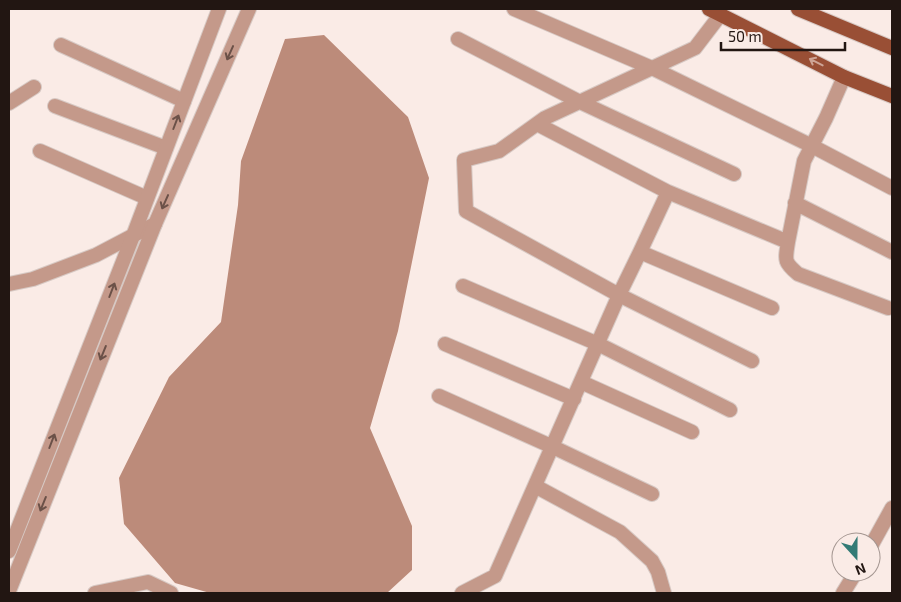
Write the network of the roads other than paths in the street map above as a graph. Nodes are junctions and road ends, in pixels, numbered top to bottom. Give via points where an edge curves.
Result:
1 (220, 9) edge
2 (249, 9) edge
3 (514, 9) edge
4 (798, 9) edge
5 (715, 12) edge
6 (458, 39) dead end
7 (61, 45) dead end
8 (892, 48) edge
9 (652, 68) junction
10 (844, 77) junction
11 (34, 87) dead end
12 (892, 96) edge
13 (184, 101) junction
14 (580, 102) junction
15 (9, 103) edge
16 (55, 106) dead end
17 (537, 124) junction
18 (812, 146) junction
19 (166, 148) junction
20 (40, 152) dead end
21 (734, 174) dead end
22 (892, 188) edge
23 (668, 192) junction
24 (147, 198) junction
25 (795, 203) junction
26 (155, 224) junction
27 (133, 236) junction
28 (788, 242) junction
29 (640, 252) junction
30 (892, 252) edge
31 (9, 284) edge
32 (463, 286) dead end
33 (619, 295) junction
34 (772, 308) dead end
35 (888, 308) dead end
36 (445, 344) dead end
37 (598, 344) junction
38 (752, 361) dead end
39 (581, 382) junction
40 (439, 396) dead end
41 (574, 398) junction
42 (730, 410) dead end
43 (692, 432) dead end
44 (552, 447) junction
45 (535, 486) junction
46 (652, 494) dead end
47 (892, 508) edge
48 (879, 532) edge
49 (10, 544) edge
50 (850, 582) edge
51 (9, 591) edge
52 (95, 593) edge
53 (170, 593) edge
54 (462, 593) edge
55 (664, 593) edge
56 (844, 593) edge

1 - 13 street
2 -> 26 street
3 - 9 street
4 - 8 main road
5 - 9 street via 695,48
10 -> 5 main road
6 - 14 street
7 - 13 street
9 - 14 street
9 - 18 street
10 - 12 main road
10 - 18 street
11 - 15 street
19 -> 13 street
14 - 17 street
14 - 21 street
16 - 19 street
17 - 23 street
17 - 33 street via 499,151 464,160 466,211
18 - 22 street
18 - 25 street via 804,161
19 - 24 street
20 - 24 street
23 - 28 street
23 - 29 street
24 - 27 street
25 - 28 street
25 - 30 street
26 - 27 street
26 -> 51 street
27 - 31 street via 96,255 33,279
49 -> 27 street
28 - 35 street via 786,259 798,274
29 - 33 street
29 - 34 street
32 - 37 street
33 - 37 street
33 - 38 street
36 - 41 street
37 - 39 street
37 - 42 street
39 - 41 street
39 - 43 street
40 - 44 street
41 - 44 street
44 - 45 street
44 - 46 street
45 - 54 street via 495,576
45 - 55 street via 620,532 652,561
47 - 48 street
50 - 56 street
52 - 53 street via 148,582

